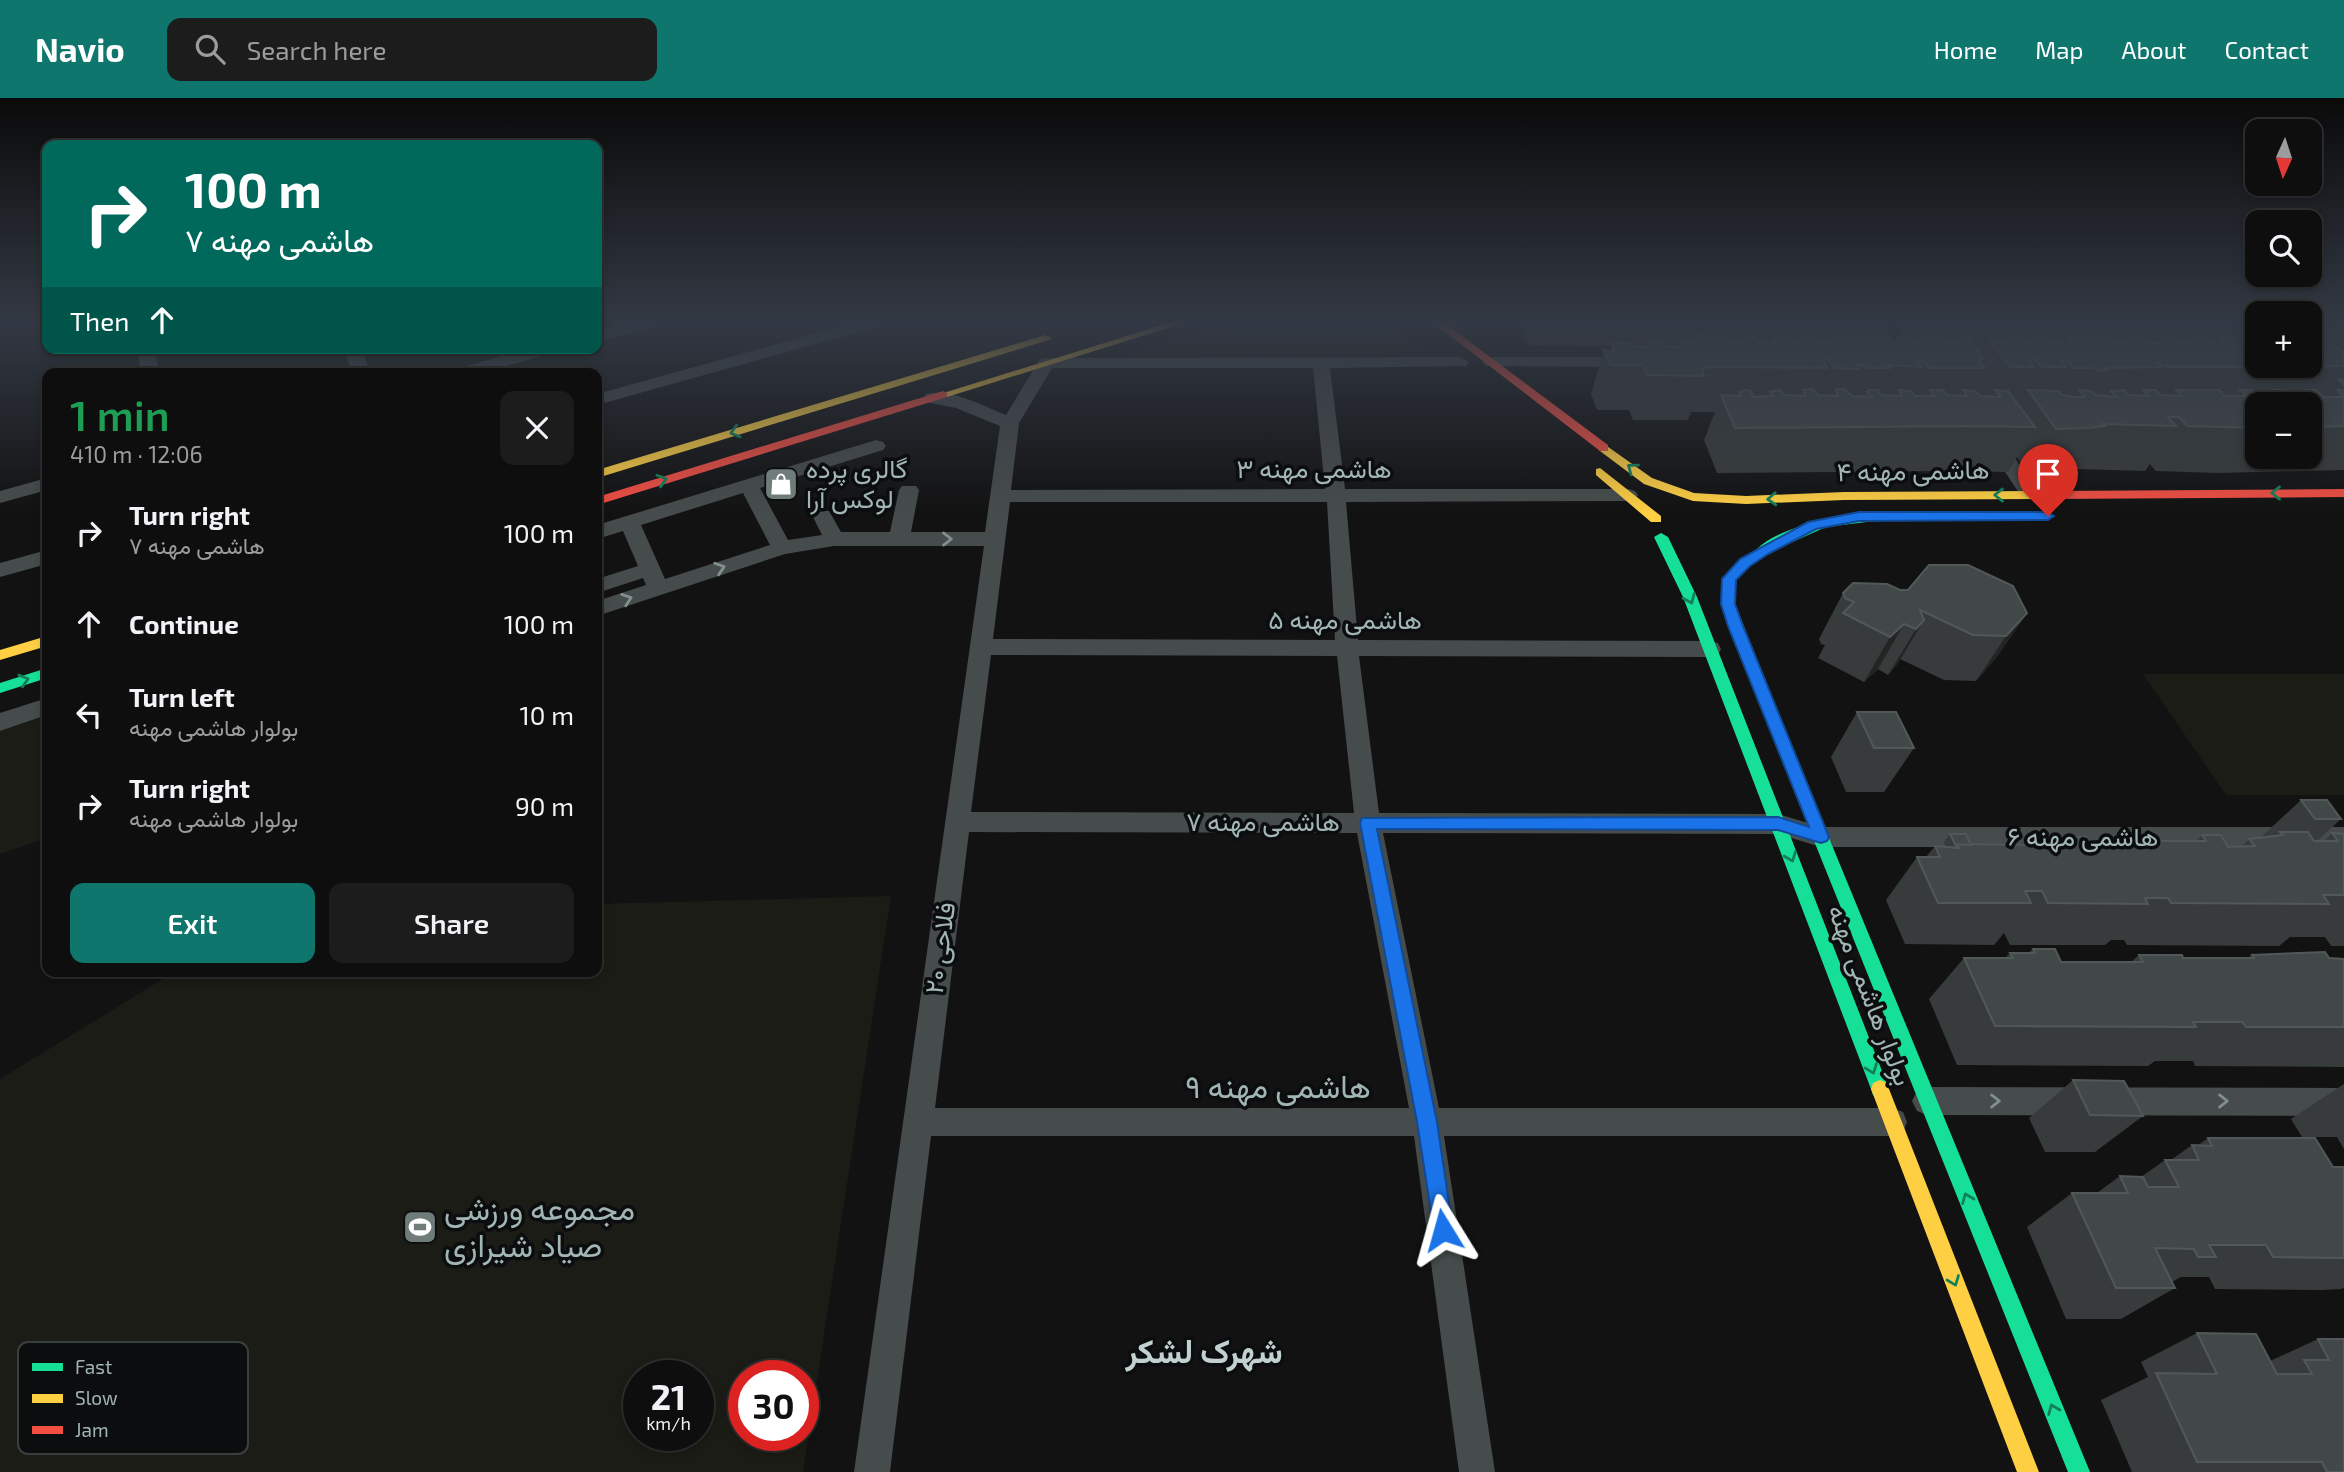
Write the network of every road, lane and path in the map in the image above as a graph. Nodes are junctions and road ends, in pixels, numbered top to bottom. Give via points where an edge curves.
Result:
1 (646, 385) edge
2 (891, 385) edge
3 (974, 385) edge
4 (1033, 385) edge
5 (1324, 385) edge
6 (1522, 385) edge
7 (602, 398) edge
8 (932, 398) junction
9 (1010, 423) junction
10 (1986, 429) edge
11 (876, 446) dead end
12 (1586, 461) dead end
13 (602, 472) edge
14 (42, 485) edge
15 (749, 485) junction
16 (909, 490) dead end
17 (2344, 493) edge
18 (1336, 495) junction
19 (1628, 495) junction
20 (2030, 495) junction
21 (1000, 496) junction
22 (0, 497) edge
23 (1693, 497) junction
24 (602, 499) edge
25 (1750, 514) dead end
26 (822, 515) dead end
27 (1901, 516) dead end
28 (1656, 519) junction
29 (630, 522) junction
30 (602, 530) edge
31 (1765, 532) dead end
32 (1661, 537) junction
33 (834, 539) junction
34 (898, 539) junction
35 (995, 539) junction
36 (782, 548) junction
37 (1763, 551) junction
38 (42, 558) edge
39 (1694, 558) dead end
40 (1745, 563) junction
41 (1725, 564) dead end
42 (0, 570) edge
43 (654, 579) junction
44 (602, 585) edge
45 (602, 606) edge
46 (42, 642) edge
47 (981, 647) junction
48 (1346, 648) junction
49 (1710, 649) junction
50 (0, 655) edge
51 (42, 675) edge
52 (0, 688) edge
53 (42, 708) edge
54 (0, 722) edge
55 (957, 822) junction
56 (1368, 823) junction
57 (1778, 824) junction
58 (1821, 837) junction
59 (2306, 837) junction
60 (2344, 837) edge
61 (2321, 860) edge
62 (1927, 1101) junction
63 (2344, 1102) edge
64 (917, 1122) junction
65 (1427, 1122) junction
66 (1892, 1122) junction
67 (872, 1472) edge
68 (1478, 1472) edge
69 (2028, 1472) edge
70 (2079, 1472) edge

1 - 7 street
2 -> 13 street
3 - 8 street
4 - 9 street
5 - 18 street
23 -> 6 street via 1648,481
8 - 9 street via 960,402
24 -> 8 street
9 - 21 street, فلاحی ۲۰
10 - 20 street
11 - 15 street
12 - 19 street
14 - 22 street
15 - 29 street
15 - 36 street
16 - 34 street
17 -> 20 street, هاشمی مهنه ۴
18 - 19 street, هاشمی مهنه ۳
18 - 21 street, هاشمی مهنه ۳
18 - 48 street
19 - 28 street
20 -> 23 street, هاشمی مهنه ۴
21 - 35 street, فلاحی ۲۰
23 - 25 street via 1723,501
23 - 28 street via 1668,504
26 - 33 street
27 - 37 street, هاشمی مهنه ۴ via 1859,516 1812,525
28 - 32 street, بولوار هاشمی مهنه
29 - 30 street
29 - 43 street
31 - 37 street
32 - 39 street
32 -> 49 street, بولوار هاشمی مهنه
33 - 34 street
33 - 36 street
34 -> 35 street
35 - 47 street, فلاحی ۲۰
43 -> 36 street
37 - 40 street, هاشمی مهنه ۴
38 - 42 street
40 - 41 street
40 - 58 street, بولوار هاشمی مهنه via 1729,579 1728,604
43 - 44 street
45 -> 43 street
46 - 50 street
47 - 48 street, هاشمی مهنه ۵
47 - 55 street, فلاحی ۲۰
48 - 49 street, هاشمی مهنه ۵
48 - 56 street
49 - 57 street, بولوار هاشمی مهنه
52 -> 51 street
53 - 54 street
55 - 56 street, هاشمی مهنه ۷
55 - 64 street, فلاحی ۲۰
56 - 57 street, هاشمی مهنه ۷
56 - 65 street
57 - 58 street, هاشمی مهنه ۷
57 -> 66 street, بولوار هاشمی مهنه
58 - 59 street, هاشمی مهنه ۶
58 - 62 street, بولوار هاشمی مهنه
59 - 60 street, هاشمی مهنه ۶
59 - 61 street
62 -> 63 street
70 -> 62 street, بولوار هاشمی مهنه
64 - 65 street, هاشمی مهنه ۹
64 - 67 street, فلاحی ۲۰
65 - 66 street, هاشمی مهنه ۹
65 - 68 street
66 -> 69 street, بولوار هاشمی مهنه

